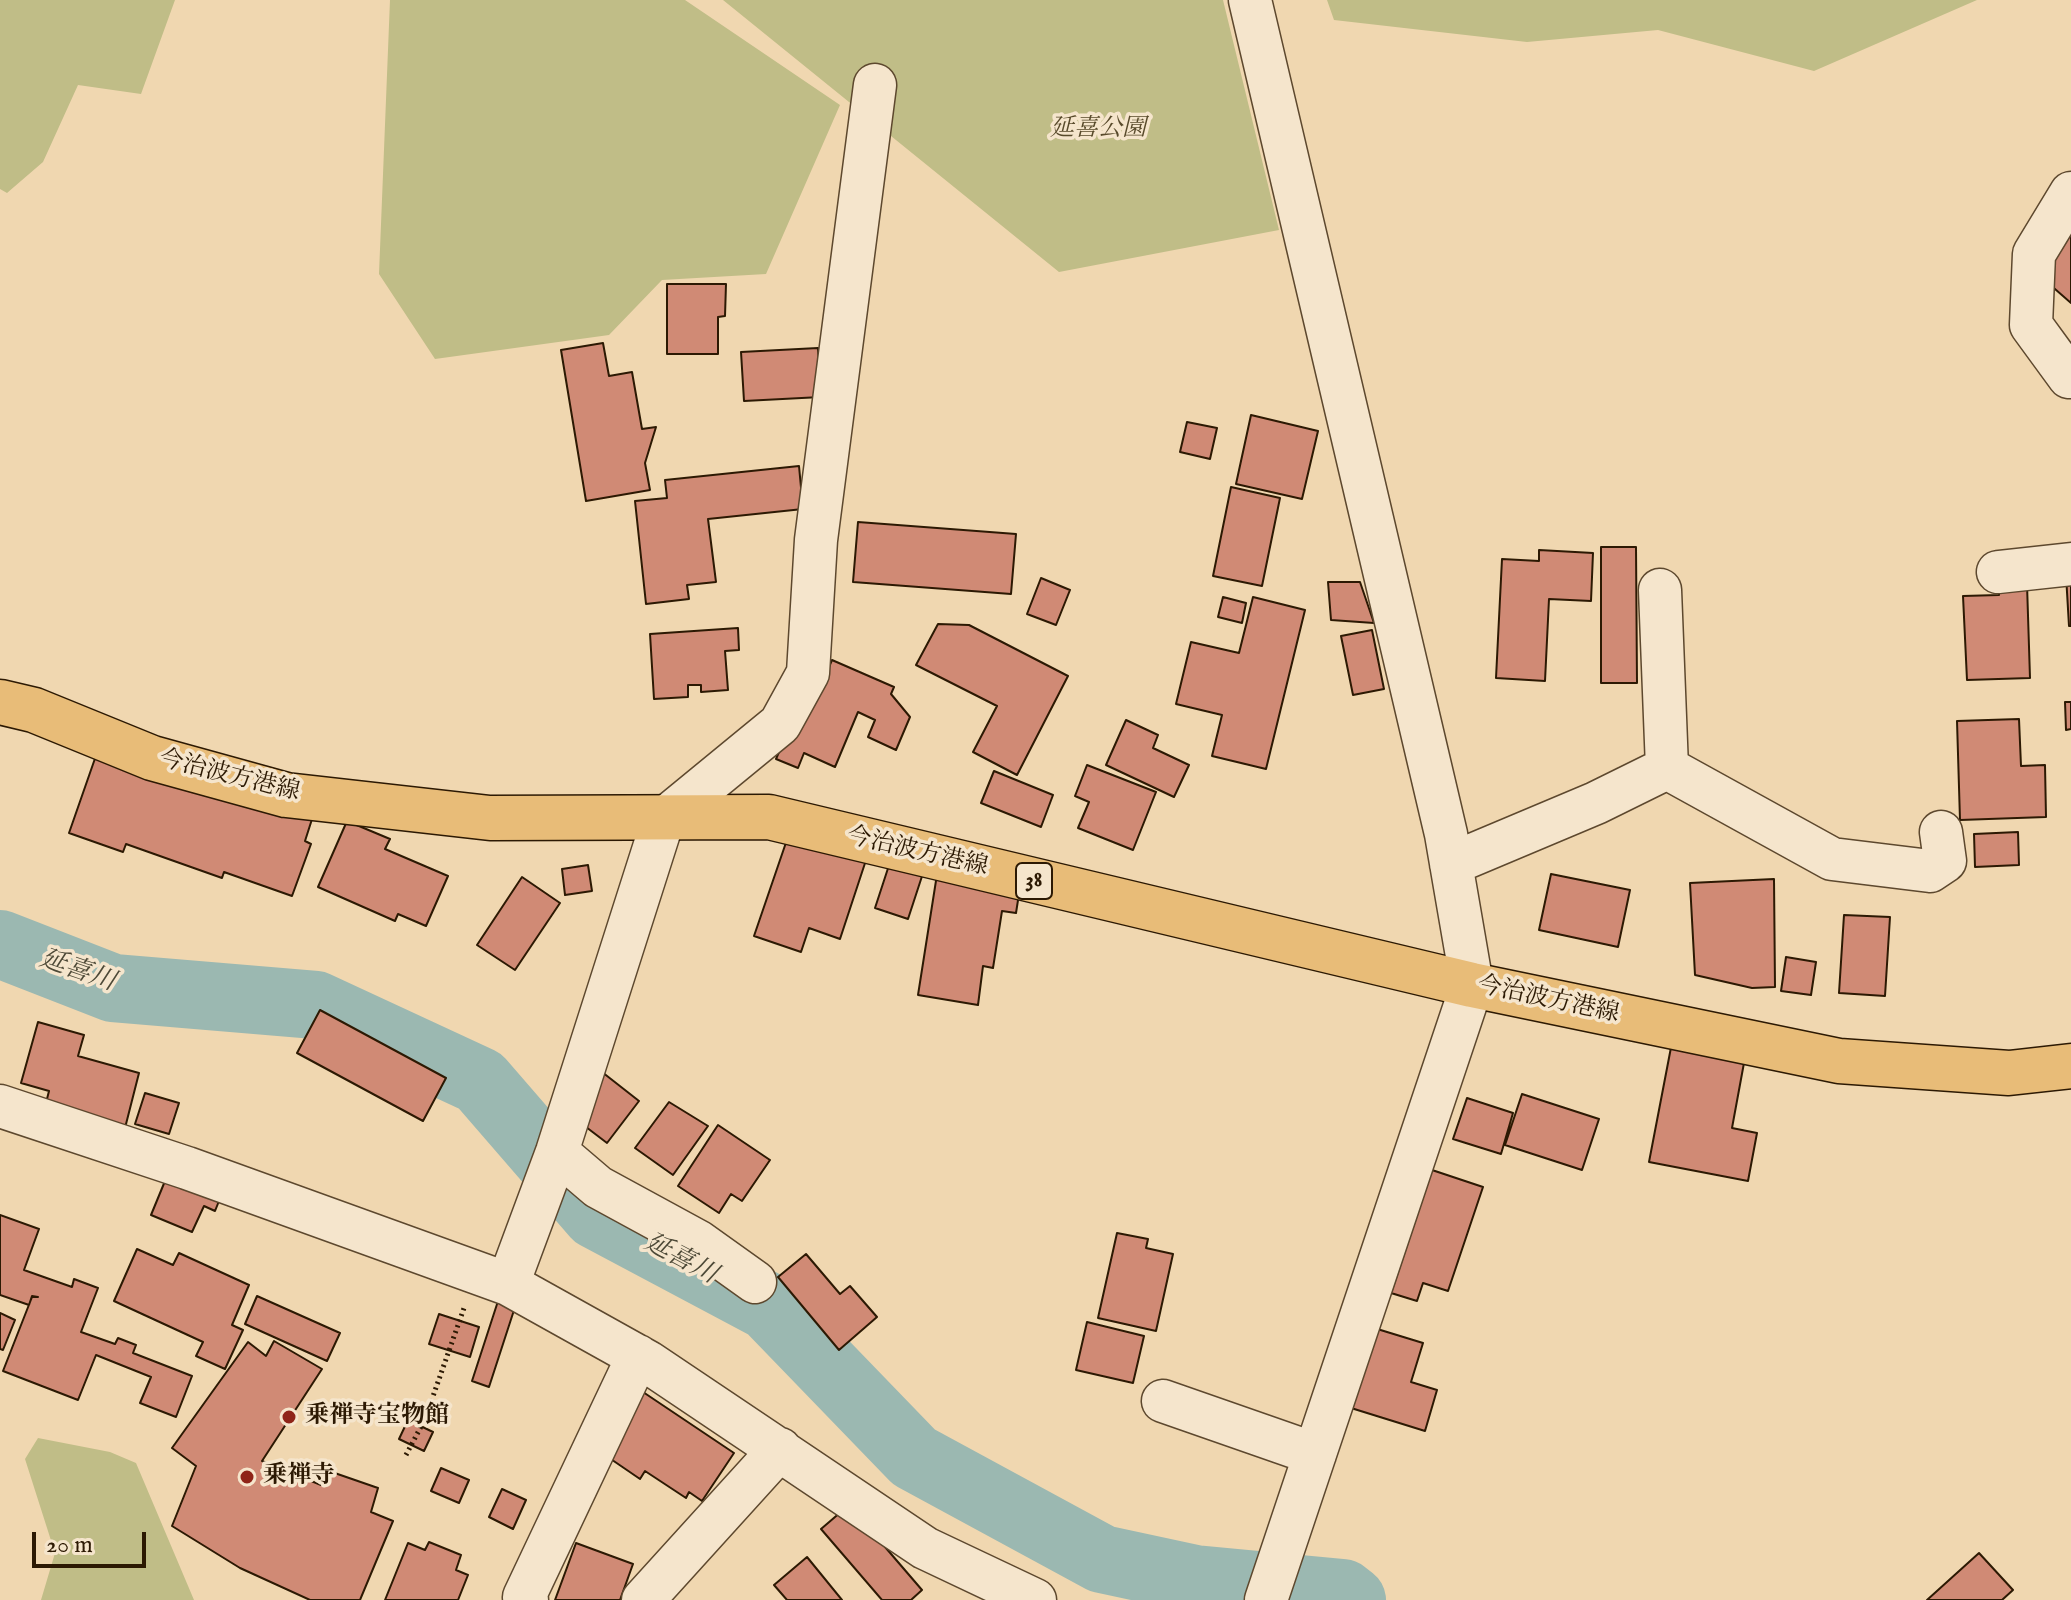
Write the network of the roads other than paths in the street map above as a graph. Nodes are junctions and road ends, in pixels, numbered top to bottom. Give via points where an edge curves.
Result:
1 (1250, 0) edge
2 (875, 85) dead end
3 (2071, 193) edge
4 (2070, 378) edge
5 (2071, 564) edge
6 (1998, 572) dead end
7 (1660, 590) dead end
8 (0, 702) edge
9 (1667, 768) junction
10 (663, 820) junction
11 (1941, 832) dead end
12 (1451, 864) junction
13 (1472, 985) junction
14 (2071, 1066) edge
15 (4, 1115) edge
16 (557, 1152) junction
17 (492, 1278) junction
18 (755, 1282) dead end
19 (638, 1356) junction
20 (1163, 1401) dead end
21 (780, 1449) junction
22 (1315, 1454) junction
23 (527, 1600) edge
24 (643, 1600) edge
25 (1035, 1600) edge
26 (1266, 1600) edge

1 - 12 street
2 - 10 street via 816,540 808,673 780,724
3 - 4 street via 2034,254 2031,325
5 - 6 street
7 - 9 street
8 - 10 main road, 今治波方港線 / 38 via 34,710 152,758 286,795 490,818
9 - 11 street via 1832,859 1930,871 1945,861
9 - 12 street
10 - 13 main road, 今治波方港線 / 38 via 769,817
10 - 16 street
12 - 13 street
13 - 14 main road, 今治波方港線 / 38 via 1839,1061 2009,1073
13 - 22 street
15 - 17 street via 187,1168
16 - 17 street
16 - 18 street via 598,1187 699,1242
17 - 19 street
19 - 21 street
19 - 23 street via 556,1524
20 - 22 street
21 - 24 street
21 - 25 street via 925,1548
22 - 26 street

